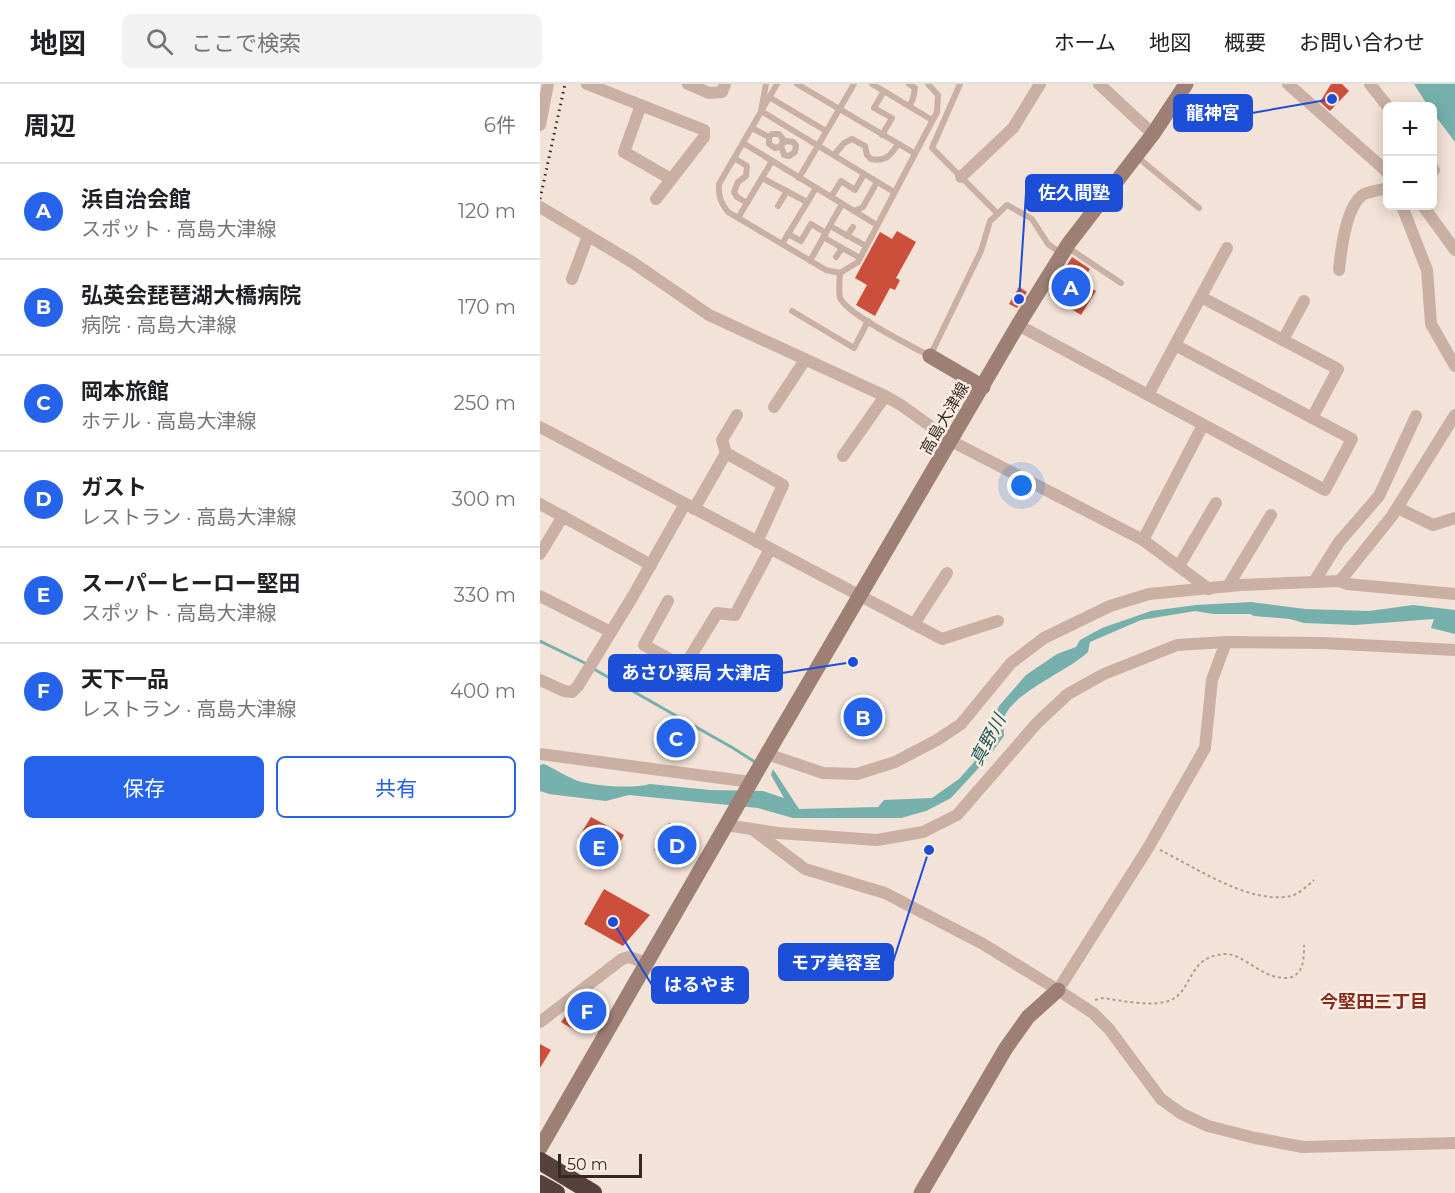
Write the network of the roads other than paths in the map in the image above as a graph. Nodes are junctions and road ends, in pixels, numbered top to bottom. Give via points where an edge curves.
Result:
1 (548, 84) edge
2 (587, 84) edge
3 (688, 84) edge
4 (725, 84) edge
5 (766, 84) edge
6 (777, 84) edge
7 (854, 84) edge
8 (872, 84) edge
9 (909, 84) edge
10 (928, 84) edge
11 (960, 84) edge
12 (1040, 84) edge
13 (1099, 84) edge
14 (1186, 84) edge
15 (1288, 84) edge
16 (1370, 84) edge
17 (800, 85) edge
18 (884, 91) junction
19 (769, 98) junction
20 (1384, 102) edge
21 (641, 105) junction
22 (909, 106) junction
23 (839, 109) junction
24 (761, 111) junction
25 (932, 120) junction
26 (540, 125) edge
27 (752, 128) junction
28 (826, 131) junction
29 (1153, 134) junction
30 (882, 135) junction
31 (769, 137) junction
32 (743, 143) junction
33 (898, 144) junction
34 (782, 145) junction
35 (817, 145) junction
36 (795, 152) junction
37 (914, 153) junction
38 (834, 155) junction
39 (1136, 156) junction
40 (734, 158) junction
41 (772, 161) junction
42 (809, 161) junction
43 (1383, 168) edge
44 (864, 174) junction
45 (961, 177) junction
46 (671, 178) junction
47 (762, 178) junction
48 (799, 178) junction
49 (877, 182) junction
50 (816, 188) junction
51 (1383, 189) edge
52 (786, 191) junction
53 (894, 192) junction
54 (831, 197) junction
55 (656, 199) dead end
56 (807, 202) junction
57 (747, 203) junction
58 (842, 204) junction
59 (778, 206) dead end
60 (540, 207) edge
61 (1199, 208) dead end
62 (1404, 210) edge
63 (1426, 210) edge
64 (854, 212) junction
65 (998, 214) junction
66 (738, 218) junction
67 (877, 225) junction
68 (830, 226) junction
69 (853, 227) dead end
70 (788, 234) junction
71 (824, 235) junction
72 (588, 236) junction
73 (847, 236) junction
74 (782, 244) junction
75 (866, 246) junction
76 (842, 248) junction
77 (1227, 248) dead end
78 (1455, 250) edge
79 (1065, 251) junction
80 (836, 257) dead end
81 (860, 258) junction
82 (810, 261) junction
83 (1340, 270) dead end
84 (840, 273) junction
85 (572, 279) dead end
86 (1120, 283) dead end
87 (1201, 297) junction
88 (1304, 301) dead end
89 (792, 311) dead end
90 (868, 321) junction
91 (1018, 326) junction
92 (1282, 340) junction
93 (1175, 345) junction
94 (930, 357) junction
95 (805, 360) junction
96 (1455, 366) edge
97 (983, 387) junction
98 (1148, 395) junction
99 (885, 396) junction
100 (774, 407) dead end
101 (737, 415) dead end
102 (1455, 415) edge
103 (1416, 416) dead end
104 (1312, 418) junction
105 (1203, 425) junction
106 (540, 427) edge
107 (951, 441) junction
108 (726, 453) junction
109 (843, 456) dead end
110 (1216, 503) dead end
111 (540, 504) edge
112 (690, 506) junction
113 (1398, 507) junction
114 (1271, 515) dead end
115 (563, 516) junction
116 (1455, 518) edge
117 (1143, 540) junction
118 (757, 542) junction
119 (770, 549) junction
120 (540, 554) edge
121 (651, 565) junction
122 (1179, 566) junction
123 (946, 573) dead end
124 (1340, 581) junction
125 (1314, 582) junction
126 (1228, 586) junction
127 (1209, 589) junction
128 (1455, 594) edge
129 (540, 596) edge
130 (860, 596) junction
131 (668, 601) dead end
132 (998, 621) dead end
133 (914, 624) junction
134 (610, 632) junction
135 (1226, 642) junction
136 (1455, 650) edge
137 (540, 680) edge
138 (540, 754) edge
139 (767, 754) junction
140 (751, 782) junction
141 (728, 822) junction
142 (752, 829) junction
143 (647, 963) junction
144 (1058, 990) junction
145 (540, 1022) edge
146 (1455, 1143) edge
147 (540, 1148) edge
148 (540, 1161) edge
149 (540, 1184) edge
150 (556, 1193) edge
151 (593, 1193) edge
152 (921, 1193) edge

1 - 26 street
2 - 21 street
3 - 4 street via 709,93 722,92
5 - 24 lane
6 - 19 lane
7 - 23 lane
8 - 18 lane
9 - 22 lane via 915,93
10 - 25 lane via 938,95 939,103
11 - 45 lane via 932,148
12 - 45 street via 1013,128
13 - 29 street
14 - 29 main road, 高島大津線
15 - 43 street
16 - 20 street
17 - 23 lane
18 - 22 lane
18 - 30 lane via 874,108 892,118
19 - 24 lane
19 - 28 lane
21 - 46 street via 624,152
21 - 46 street via 704,130 704,137
22 - 25 lane
23 - 28 lane
23 - 30 lane
24 - 27 lane
24 - 35 lane
25 - 37 lane
27 - 31 lane
27 - 32 lane
28 - 35 lane
29 - 39 main road, 高島大津線
30 - 33 lane
31 - 34 lane via 772,147
31 - 34 lane via 779,134
32 - 40 lane
32 - 41 lane
33 - 37 lane
33 - 38 lane via 885,159 871,159 865,146 852,140
34 - 36 lane via 784,155
34 - 36 lane via 793,142
35 - 38 lane
35 - 42 lane
36 - 42 lane
37 - 53 lane
38 - 44 lane
39 - 61 lane
39 - 79 main road, 高島大津線
40 - 57 lane via 747,166 746,176 734,192
40 - 66 lane via 718,193 728,212
41 - 47 lane
41 - 48 lane
42 - 48 lane
44 - 49 lane
44 - 54 lane via 855,190 841,181
45 - 65 lane
46 - 55 street
47 - 52 lane
47 - 57 lane
48 - 50 lane
49 - 53 lane
49 - 64 lane via 862,207
50 - 54 lane
50 - 56 lane
51 - 83 street via 1356,201 1341,247
52 - 56 lane
52 - 59 lane
53 - 67 lane
54 - 58 lane
56 - 70 lane
57 - 66 lane
58 - 64 lane
58 - 68 lane
60 - 72 street
62 - 96 street via 1427,270 1431,324
63 - 78 street
64 - 67 lane
65 - 79 lane via 1008,205 1032,219 1048,244
65 - 94 lane via 990,221 981,251
66 - 74 lane
67 - 75 lane
68 - 71 lane
68 - 73 lane
69 - 73 lane
70 - 71 lane via 801,241 811,224
70 - 74 lane
71 - 76 lane
71 - 82 lane
72 - 85 street
72 - 95 street via 709,315
73 - 75 lane
74 - 82 lane
75 - 81 lane
76 - 80 lane
76 - 81 lane
77 - 87 street
79 - 86 lane
79 - 91 main road, 高島大津線
81 - 84 lane
82 - 84 lane
84 - 90 lane via 840,297 845,306
87 - 92 street
87 - 93 street
88 - 92 street
89 - 90 lane via 854,348
90 - 94 lane
91 - 97 main road, 高島大津線
91 - 98 street
92 - 104 street via 1338,369
93 - 98 street
93 - 104 street
94 - 97 main road
95 - 99 street
95 - 100 street
97 - 107 main road, 高島大津線
98 - 105 street
99 - 107 street
99 - 109 street
101 - 108 street via 723,440
102 - 113 street
103 - 125 street via 1379,496 1339,542
104 - 105 street via 1352,439 1325,490
105 - 117 street
106 - 112 street
107 - 117 street
107 - 130 main road, 高島大津線
108 - 112 street
108 - 118 street via 783,485
110 - 122 street
111 - 115 street
112 - 118 street
112 - 121 street
113 - 116 street via 1433,525
113 - 124 street
114 - 126 street
115 - 120 street
115 - 121 street
117 - 122 street
118 - 119 street
119 - 130 street
119 - 131 street via 735,615 717,613 684,667 645,645
121 - 134 street
122 - 127 street
123 - 133 street
124 - 125 street
124 - 128 street
125 - 126 street
126 - 127 street
127 - 139 street via 1149,594 1110,606 1044,638 1011,663 961,724 895,762 857,774 823,774
129 - 134 street
130 - 133 street
130 - 139 main road, 高島大津線
132 - 133 street via 942,639
134 - 137 street via 572,692
135 - 136 street
135 - 142 street via 1177,645 1104,674 1068,694 1036,723 957,815 923,832 876,840
135 - 144 street via 1212,680 1205,748 1148,848
138 - 140 street
139 - 140 main road, 高島大津線
140 - 141 main road, 高島大津線
141 - 142 street
141 - 143 main road
142 - 144 street via 805,869 885,892 983,944
143 - 145 street via 629,957 622,959
143 - 147 main road
144 - 146 street via 1109,1029 1161,1099 1209,1126 1303,1147
144 - 152 main road via 1028,1017 1006,1048
148 - 151 highway
149 - 150 highway

